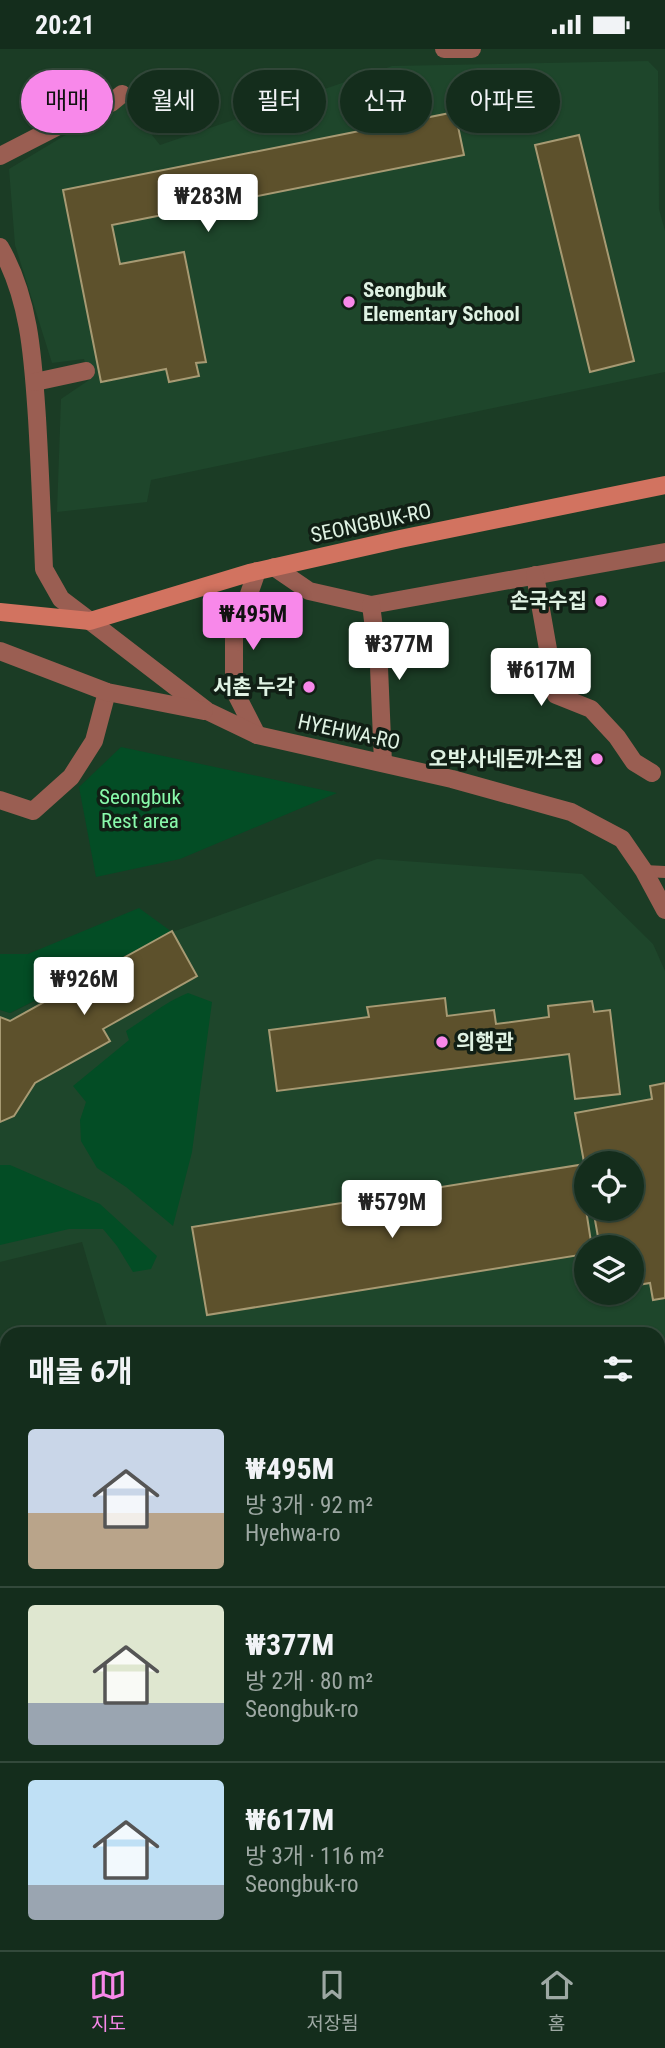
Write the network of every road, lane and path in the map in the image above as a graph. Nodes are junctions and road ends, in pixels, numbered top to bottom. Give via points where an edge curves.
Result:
1 (444, 49) edge
2 (472, 49) edge
3 (122, 94) dead end
4 (0, 156) edge
5 (0, 247) edge
6 (5, 265) edge
7 (86, 371) dead end
8 (34, 382) junction
9 (665, 485) edge
10 (665, 552) edge
11 (266, 569) junction
12 (536, 575) junction
13 (371, 605) junction
14 (0, 612) edge
15 (90, 621) junction
16 (0, 651) edge
17 (107, 692) junction
18 (207, 712) junction
19 (257, 735) junction
20 (383, 763) junction
21 (652, 773) dead end
22 (0, 800) edge
23 (644, 871) junction
24 (665, 872) edge
25 (665, 910) edge

1 - 2 street
3 - 4 street
5 - 6 street
6 - 8 street via 25,311
7 - 8 street
8 - 15 street via 44,569 61,599
9 - 11 main road, SEONGBUK-RO
10 - 12 street
11 - 13 street via 309,591
11 - 15 main road, SEONGBUK-RO
11 - 19 street via 234,637 234,690
12 - 13 street
12 - 21 street via 556,695 591,709 634,762
13 - 20 street
14 - 15 main road, SEONGBUK-RO
15 - 18 street, HYEHWA-RO
16 - 17 street
17 - 18 street
17 - 22 street via 94,741 71,777 33,811
18 - 19 street, HYEHWA-RO
19 - 20 street, HYEHWA-RO
20 - 23 street, HYEHWA-RO via 570,812 622,839
23 - 24 lane
23 - 25 street, HYEHWA-RO

